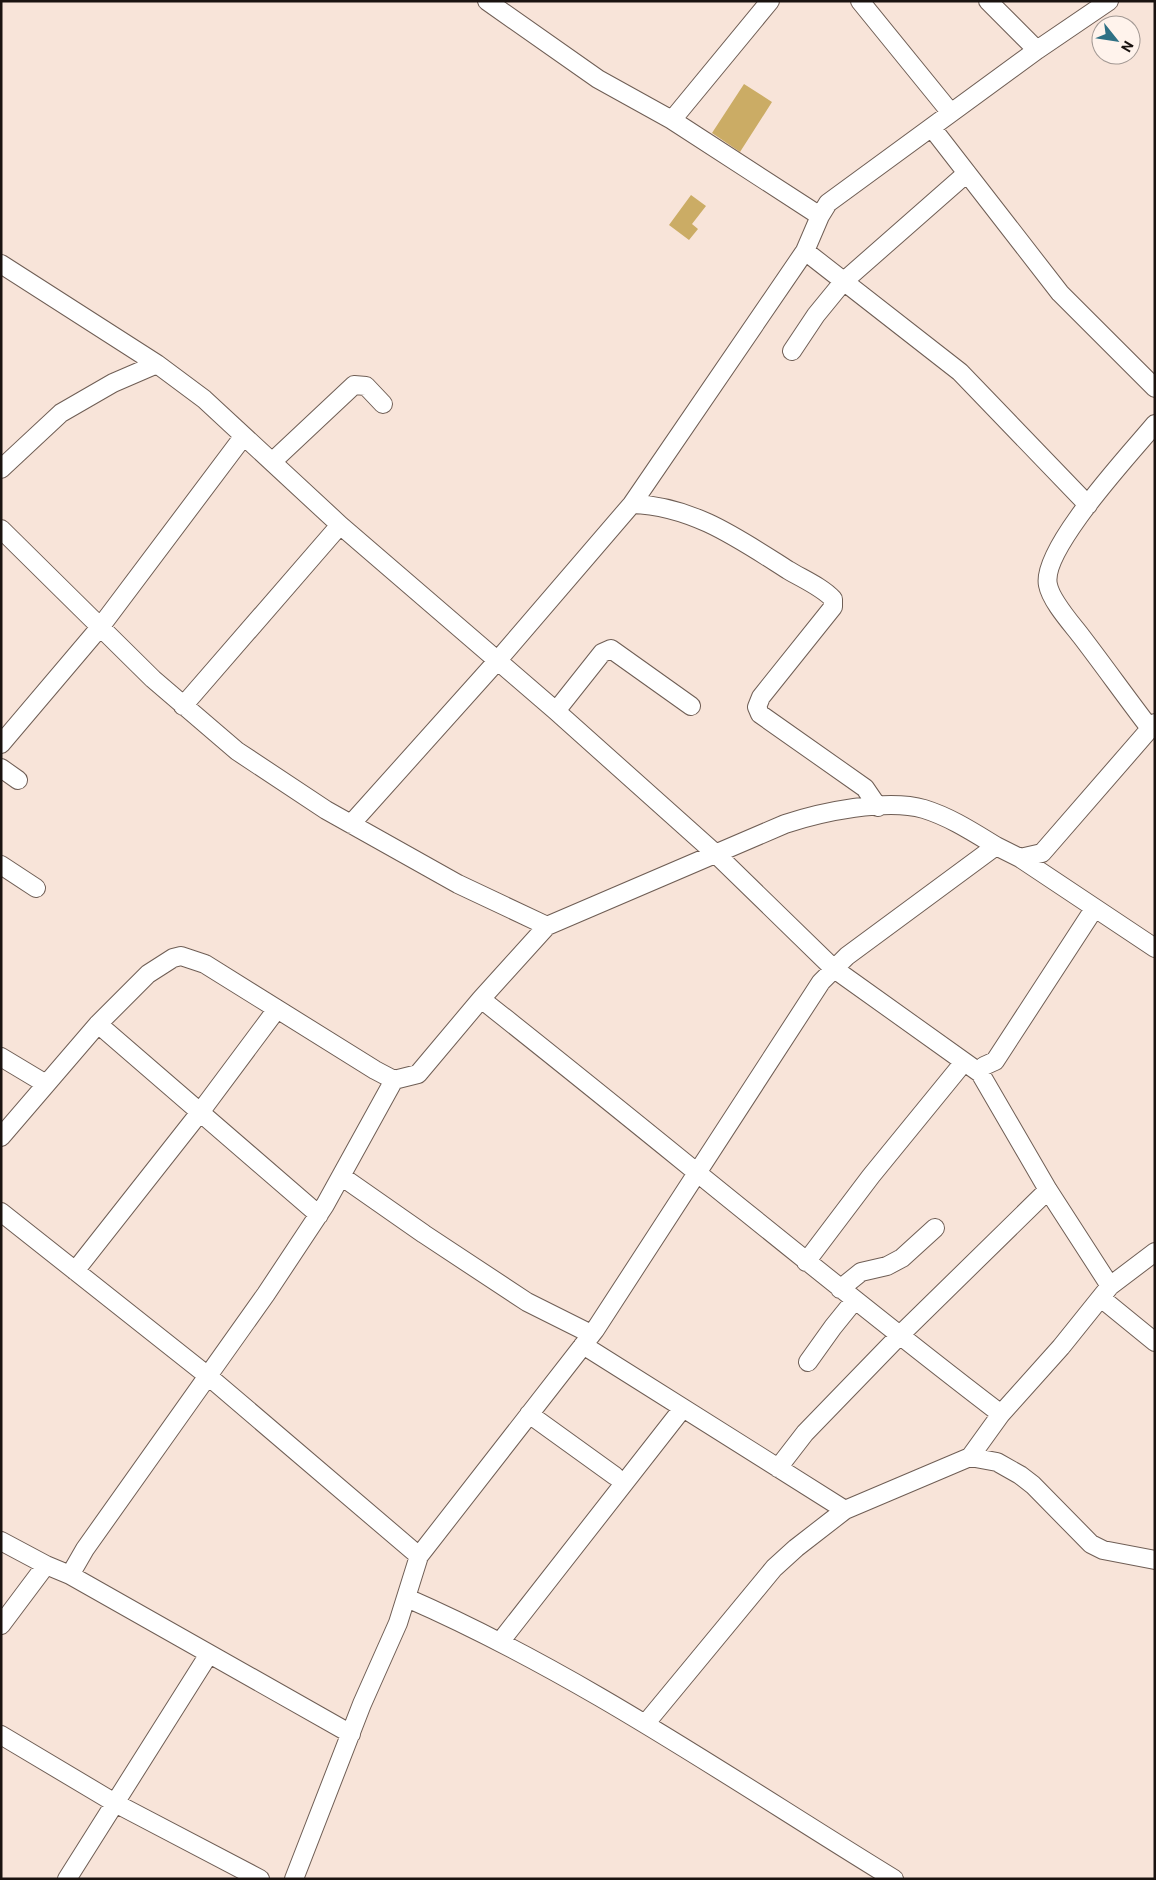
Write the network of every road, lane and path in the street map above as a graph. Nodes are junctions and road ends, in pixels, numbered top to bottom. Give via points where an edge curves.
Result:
1 (487, 1) edge
2 (770, 1) edge
3 (860, 1) edge
4 (988, 1) edge
5 (1110, 1) edge
6 (1037, 50) junction
7 (951, 113) junction
8 (672, 120) junction
9 (932, 128) junction
10 (967, 172) junction
11 (820, 216) junction
12 (805, 252) junction
13 (1, 264) edge
14 (843, 282) junction
15 (792, 352) dead end
16 (157, 364) junction
17 (1155, 388) edge
18 (382, 404) dead end
19 (1155, 424) edge
20 (243, 437) junction
21 (273, 461) junction
22 (1, 469) edge
23 (632, 504) junction
24 (1088, 505) junction
25 (340, 526) junction
26 (1, 529) edge
27 (101, 626) junction
28 (498, 660) junction
29 (183, 706) junction
30 (691, 706) dead end
31 (556, 711) junction
32 (1152, 725) edge
33 (1, 744) edge
34 (1, 768) edge
35 (18, 780) dead end
36 (878, 807) junction
37 (351, 824) junction
38 (996, 846) junction
39 (1042, 853) junction
40 (717, 855) junction
41 (1020, 858) junction
42 (1, 866) edge
43 (1043, 874) junction
44 (36, 888) dead end
45 (1094, 909) junction
46 (547, 926) junction
47 (1155, 948) edge
48 (833, 968) junction
49 (481, 999) junction
50 (277, 1009) junction
51 (98, 1024) junction
52 (1, 1057) edge
53 (964, 1062) junction
54 (980, 1073) junction
55 (394, 1080) junction
56 (46, 1084) junction
57 (201, 1111) junction
58 (1, 1137) edge
59 (697, 1174) junction
60 (341, 1176) junction
61 (1048, 1190) junction
62 (1, 1212) edge
63 (319, 1215) junction
64 (935, 1228) dead end
65 (1155, 1252) edge
66 (806, 1262) junction
67 (75, 1271) junction
68 (840, 1289) junction
69 (1106, 1292) junction
70 (854, 1301) junction
71 (898, 1336) junction
72 (587, 1340) junction
73 (1155, 1342) edge
74 (808, 1362) dead end
75 (208, 1376) junction
76 (682, 1408) junction
77 (529, 1414) junction
78 (1000, 1414) junction
79 (970, 1457) junction
80 (778, 1468) junction
81 (615, 1476) dead end
82 (845, 1510) junction
83 (1, 1541) edge
84 (419, 1556) junction
85 (1155, 1560) edge
86 (46, 1565) junction
87 (70, 1575) junction
88 (407, 1598) junction
89 (1, 1625) edge
90 (500, 1642) junction
91 (209, 1654) junction
92 (646, 1723) junction
93 (351, 1734) junction
94 (1, 1735) edge
95 (115, 1803) junction
96 (67, 1879) edge
97 (260, 1879) edge
98 (294, 1879) edge
99 (894, 1879) edge

1 - 8 street via 598,79
2 - 8 street
3 - 7 street
4 - 6 street
5 - 6 street
6 - 7 street
7 - 9 street
8 - 11 street
9 - 10 street
9 - 11 street via 828,202
10 - 14 street
10 - 17 street via 1060,293
11 - 12 street
12 - 14 street
12 - 23 street
13 - 16 street
14 - 15 street
14 - 24 street via 960,372
16 - 20 street via 204,399
16 - 22 street via 113,383 61,413
18 - 21 street via 366,386 354,385
19 - 24 street
20 - 21 street
20 - 27 street
21 - 25 street
23 - 28 street
23 - 36 street via 672,508 702,519 833,599 834,607 761,697 757,707 760,714 865,788
24 - 32 street via 1051,560 1048,586 1067,618
25 - 28 street
25 - 29 street
26 - 27 street
27 - 29 street
27 - 33 street
28 - 31 street
28 - 37 street
29 - 37 street via 237,751
30 - 31 street via 611,649 602,653
31 - 40 street
32 - 39 street
34 - 35 street
36 - 38 street via 901,805 923,809
36 - 40 street via 805,817
37 - 46 street via 458,884
38 - 41 street
38 - 48 street
39 - 41 street
39 - 43 street via 1040,867
40 - 46 street via 631,888
40 - 48 street
41 - 43 street
42 - 44 street
43 - 45 street
45 - 47 street
45 - 54 street via 995,1061 984,1066
46 - 49 street
48 - 53 street
48 - 59 street
49 - 55 street via 418,1074
49 - 59 street
50 - 51 street via 205,964 181,956 148,974
50 - 55 street
50 - 57 street
51 - 56 street
51 - 57 street
52 - 56 street
53 - 54 street
53 - 66 street
54 - 61 street
55 - 60 street
56 - 58 street
57 - 63 street
57 - 67 street
59 - 66 street
59 - 72 street
60 - 63 street
60 - 72 street
61 - 69 street
61 - 71 street
62 - 67 street
63 - 75 street
64 - 68 street via 902,1258 887,1266 860,1272
65 - 69 street
66 - 68 street
67 - 75 street
68 - 70 street
69 - 73 street
69 - 78 street
70 - 71 street
70 - 74 street
71 - 78 street
71 - 80 street via 805,1433
72 - 76 street
72 - 77 street
75 - 84 street
75 - 87 street via 85,1548
76 - 80 street
76 - 90 street
77 - 81 street
77 - 84 street
78 - 79 street
79 - 82 street
79 - 85 street via 997,1462 1033,1485 1091,1544 1112,1552
80 - 82 street
82 - 92 street via 774,1568
83 - 86 street
84 - 88 street
86 - 87 street
86 - 89 street
87 - 91 street
88 - 90 street
88 - 93 street
90 - 92 street
91 - 93 street
91 - 95 street
92 - 99 street
93 - 98 street
94 - 95 street
95 - 96 street
95 - 97 street

